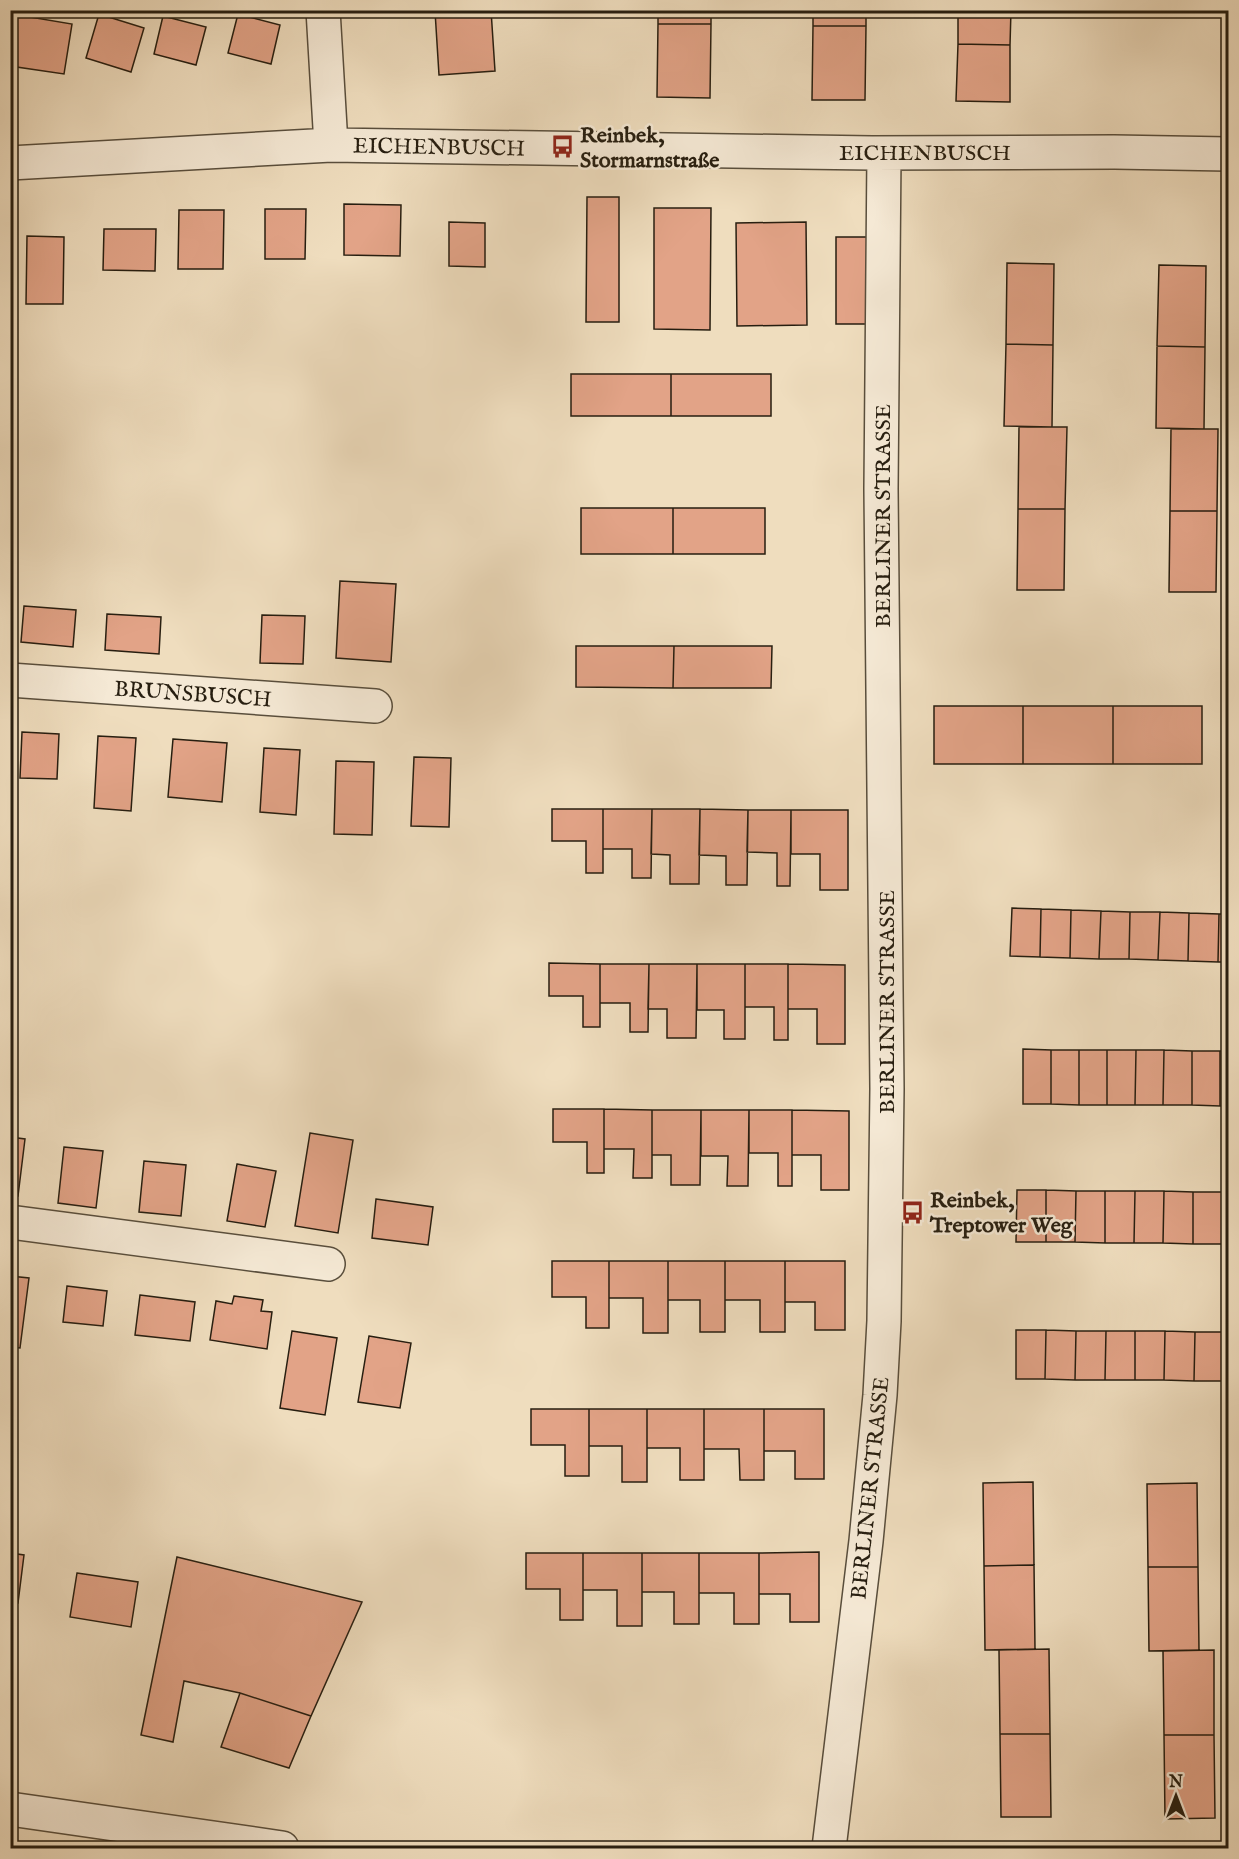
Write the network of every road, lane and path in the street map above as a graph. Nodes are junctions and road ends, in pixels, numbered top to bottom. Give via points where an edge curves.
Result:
1 (323, 10) edge
2 (331, 145) junction
3 (884, 153) junction
4 (1228, 154) edge
5 (10, 163) edge
6 (10, 680) edge
7 (375, 706) dead end
8 (10, 1222) edge
9 (328, 1264) dead end
10 (10, 1809) edge
11 (282, 1848) edge
12 (829, 1848) edge

1 - 2 street
2 - 3 street, EICHENBUSCH
2 - 5 street, EICHENBUSCH
3 - 4 street, EICHENBUSCH
3 - 12 street, BERLINER STRASSE via 884,1321 868,1517
6 - 7 street, BRUNSBUSCH
8 - 9 street
10 - 11 street

